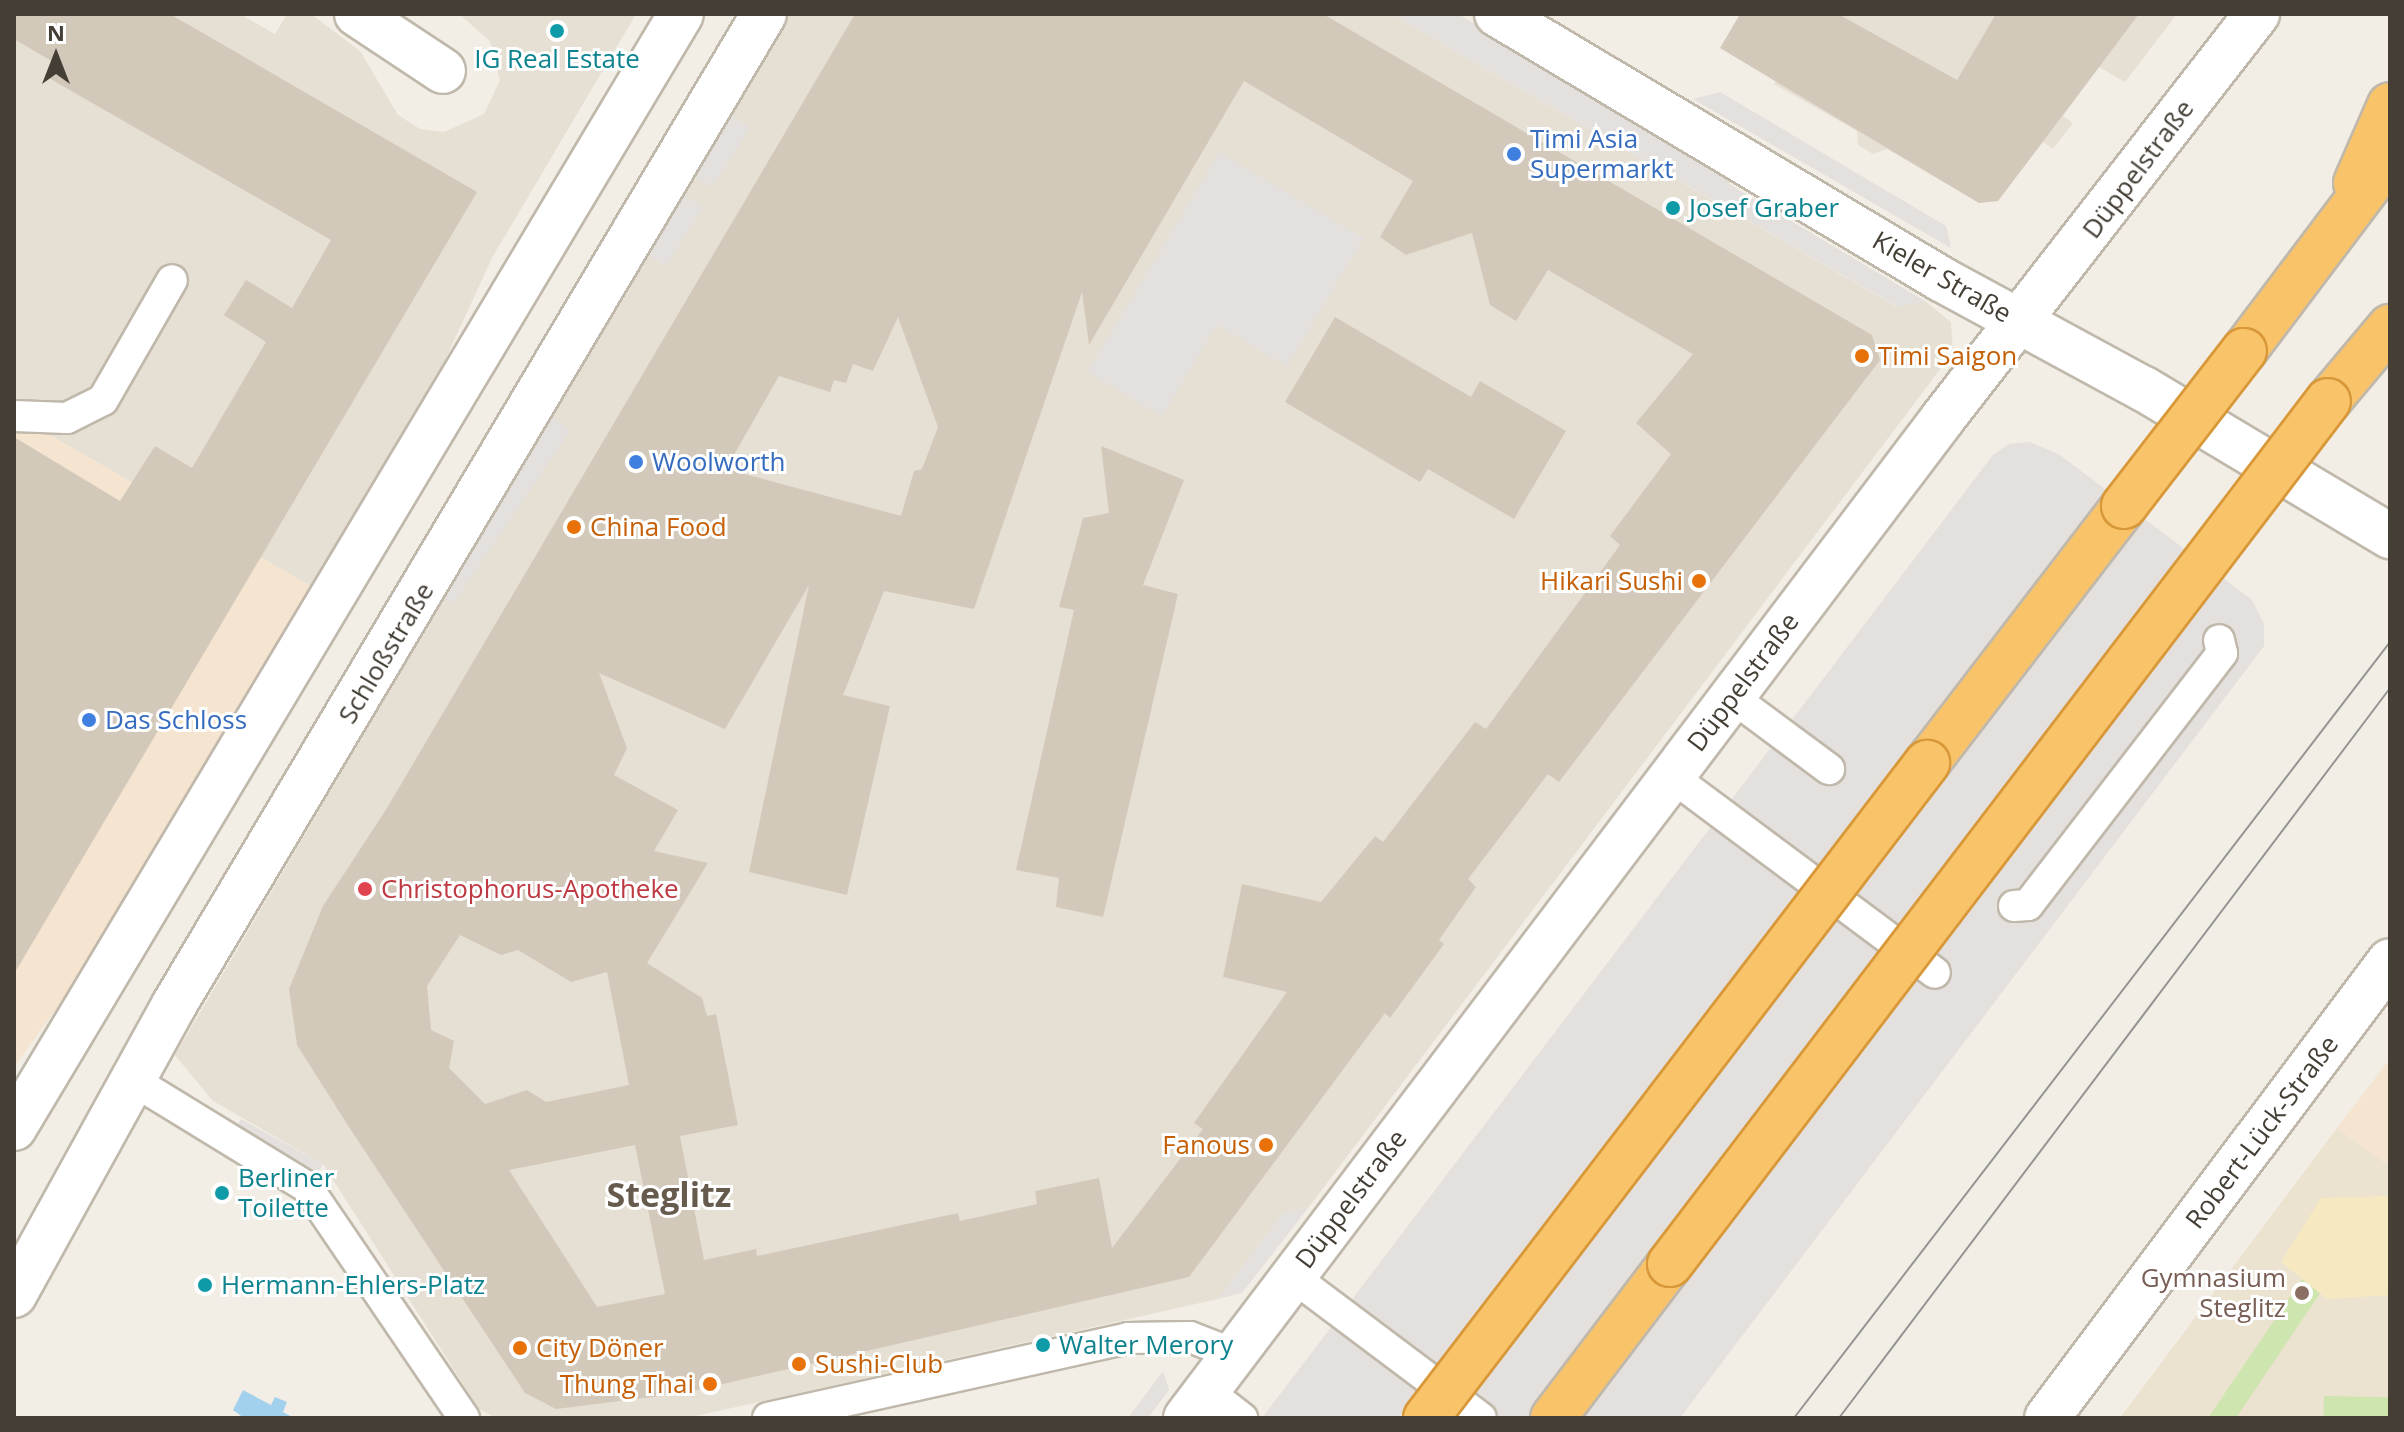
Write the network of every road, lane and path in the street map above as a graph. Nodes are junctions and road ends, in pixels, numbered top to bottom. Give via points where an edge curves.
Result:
1 (357, 14) edge
2 (681, 14) edge
3 (764, 14) edge
4 (1497, 14) edge
5 (2257, 14) edge
6 (443, 71) dead end
7 (2390, 105) edge
8 (2390, 157) edge
9 (2337, 225) junction
10 (172, 280) dead end
11 (2020, 322) junction
12 (2390, 327) edge
13 (14, 416) edge
14 (2390, 536) edge
15 (2219, 640) dead end
16 (1732, 697) junction
17 (1829, 769) dead end
18 (1671, 776) junction
19 (2014, 906) dead end
20 (2390, 961) edge
21 (1935, 973) dead end
22 (134, 1081) junction
23 (14, 1128) edge
24 (1292, 1276) junction
25 (14, 1295) edge
26 (1234, 1354) junction
27 (1196, 1404) edge
28 (464, 1418) edge
29 (768, 1418) edge
30 (1242, 1418) edge
31 (1426, 1418) edge
32 (1481, 1418) edge
33 (1553, 1418) edge
34 (2047, 1418) edge

1 - 6 street
2 - 23 street
3 - 22 street, Schloßstraße via 174,1005
4 - 11 street, Kieler Straße
5 - 11 street, Düppelstraße
7 - 9 highway
8 - 9 highway
9 - 31 highway, bridge
10 - 13 lane via 103,400 67,418
11 - 14 street, Kieler Straße
11 - 16 street, Düppelstraße
12 - 33 highway, bridge via 2328,401
15 - 19 lane via 2222,653 2028,905
16 - 17 lane
16 - 18 street, Düppelstraße
18 - 21 lane
18 - 24 street, Düppelstraße
20 - 34 street, Robert-Lück-Straße
22 - 25 street, Schloßstraße
22 - 28 lane via 307,1187
24 - 26 street, Düppelstraße
24 - 32 lane
26 - 27 street, Düppelstraße
26 - 29 lane via 1190,1337 1128,1338
27 - 30 lane

